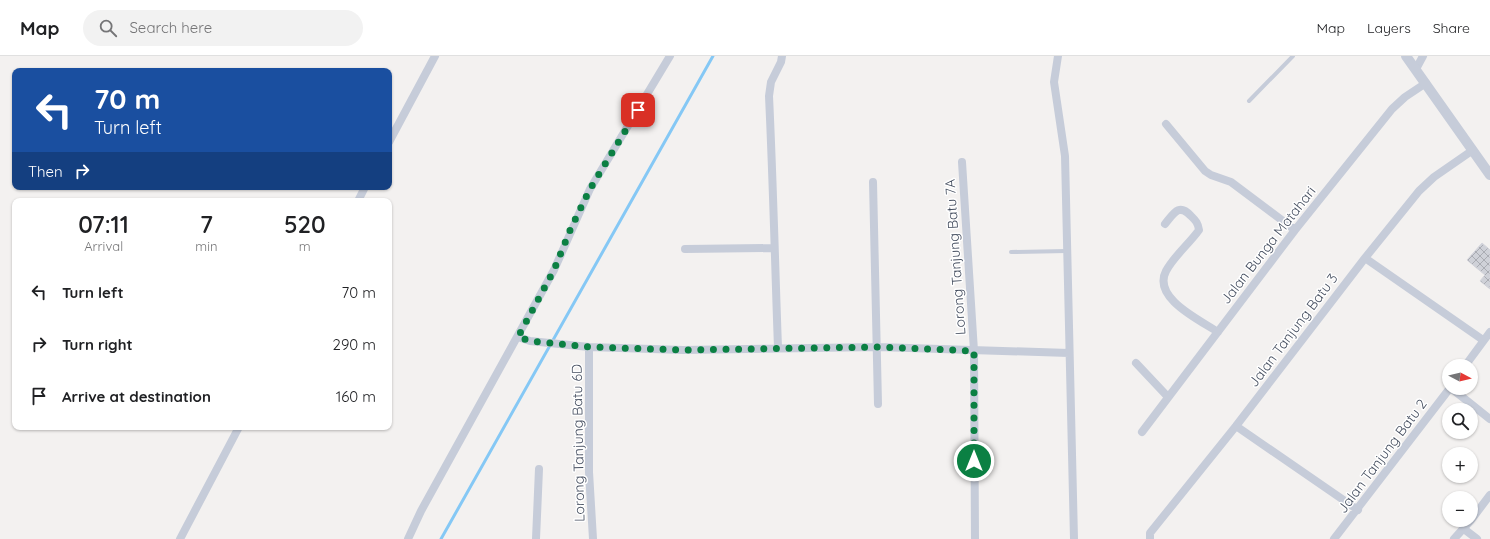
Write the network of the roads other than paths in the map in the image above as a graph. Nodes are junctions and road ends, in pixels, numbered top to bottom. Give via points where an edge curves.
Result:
1 (434, 56) edge
2 (670, 56) edge
3 (782, 56) edge
4 (1058, 56) edge
5 (1293, 56) edge
6 (1406, 56) edge
7 (1423, 56) edge
8 (1416, 69) junction
9 (1426, 84) junction
10 (1249, 101) dead end
11 (1166, 124) dead end
12 (392, 136) edge
13 (1473, 150) junction
14 (962, 162) dead end
15 (1490, 175) edge
16 (873, 182) dead end
17 (1165, 224) dead end
18 (1295, 230) junction
19 (774, 248) junction
20 (685, 249) dead end
21 (1066, 251) junction
22 (1011, 252) dead end
23 (1365, 258) junction
24 (1218, 332) junction
25 (1490, 332) edge
26 (518, 337) junction
27 (1484, 340) junction
28 (589, 347) junction
29 (878, 347) junction
30 (778, 348) junction
31 (974, 351) junction
32 (1069, 353) junction
33 (1470, 359) edge
34 (1136, 363) dead end
35 (1445, 395) edge
36 (1459, 395) edge
37 (1168, 396) junction
38 (878, 404) dead end
39 (1490, 419) edge
40 (1236, 426) junction
41 (237, 430) edge
42 (1142, 432) dead end
43 (539, 469) dead end
44 (1490, 495) edge
45 (1358, 510) junction
46 (1478, 511) edge
47 (1464, 528) joint
48 (180, 539) edge
49 (408, 539) edge
50 (536, 539) edge
51 (593, 539) edge
52 (975, 539) edge
53 (1074, 539) edge
54 (1150, 539) edge
55 (1334, 539) edge
56 (1454, 539) edge
57 (1477, 539) edge

1 - 12 street
2 - 26 street via 590,189 554,270
3 - 19 street via 782,62 771,82 769,96
4 - 21 street via 1054,82 1065,156
5 - 10 lane
6 - 8 street
7 - 8 street
8 - 9 street
9 - 13 street
9 - 18 street, Jalan Bunga Matahari via 1392,109
11 - 18 street via 1206,171 1231,182
13 - 15 street
13 - 23 street, Jalan Tanjung Batu 3 via 1430,180
14 - 31 street, Lorong Tanjung Batu 7A
16 - 29 street
17 - 24 street via 1181,209 1186,210 1198,224 1199,230 1166,272 1164,287 1174,303
18 - 24 street, Jalan Bunga Matahari
19 - 20 street
19 - 30 street
21 - 22 lane
21 - 32 street
23 - 27 street
23 - 40 street, Jalan Tanjung Batu 3
24 - 37 street, Jalan Bunga Matahari
25 - 27 street
26 - 28 street via 530,341
26 - 49 street
27 - 33 street
28 - 30 street via 683,350
28 - 51 street, Lorong Tanjung Batu 6D via 589,472
29 - 30 street
29 - 31 street
29 - 38 street
31 - 32 street
31 - 52 street, Lorong Tanjung Batu 7A
32 - 53 street
34 - 37 street
35 - 45 street, Jalan Tanjung Batu 2
36 - 39 street
37 - 42 street, Jalan Bunga Matahari
40 - 45 street
40 - 54 street, Jalan Tanjung Batu 3 via 1150,533
41 - 48 street
43 - 50 street
44 - 46 street
45 - 55 street, Jalan Tanjung Batu 2
47 - 56 street
47 - 57 street

